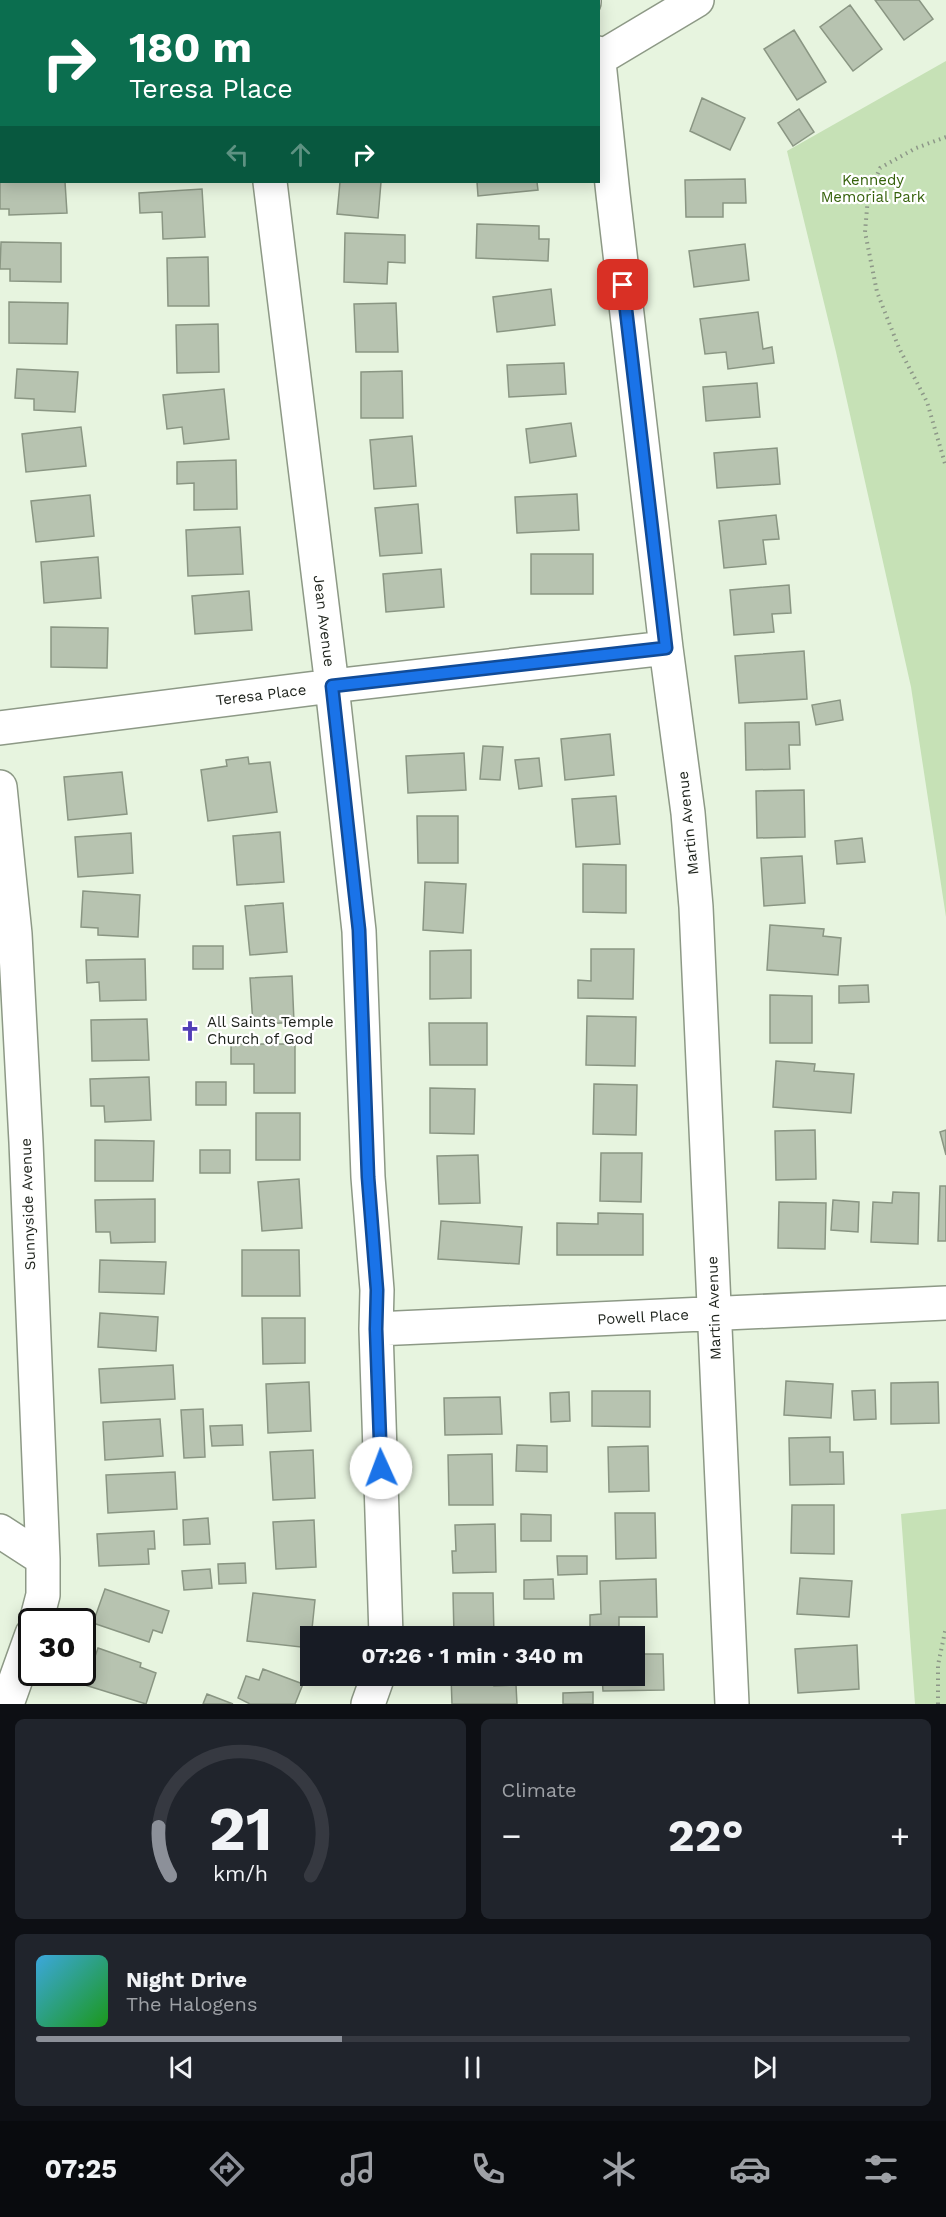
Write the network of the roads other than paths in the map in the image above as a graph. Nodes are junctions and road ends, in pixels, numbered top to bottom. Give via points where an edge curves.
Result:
1 (697, 0) edge
2 (600, 55) edge
3 (600, 66) edge
4 (270, 183) edge
5 (666, 648) junction
6 (332, 686) junction
7 (0, 728) edge
8 (0, 787) edge
9 (13, 1133) edge
10 (946, 1303) edge
11 (715, 1314) junction
12 (376, 1329) junction
13 (0, 1532) edge
14 (43, 1559) junction
15 (40, 1608) edge
16 (386, 1626) edge
17 (18, 1673) edge
18 (374, 1686) edge
19 (7, 1704) edge
20 (368, 1704) edge
21 (732, 1704) edge

1 - 2 street, Martin Avenue
3 - 5 street, Martin Avenue
4 - 6 street, Jean Avenue
5 - 6 street, Teresa Place
5 - 11 street, Martin Avenue via 696,906
6 - 7 street, Teresa Place
6 - 12 street, Jean Avenue via 359,930
8 - 9 street, Sunnyside Avenue via 15,934
9 - 14 street, Sunnyside Avenue
10 - 11 street, Powell Place
11 - 12 street, Powell Place
11 - 21 street, Martin Avenue
12 - 16 street, Jean Avenue
13 - 14 street
14 - 15 street, Sunnyside Avenue
17 - 19 street
18 - 20 street

